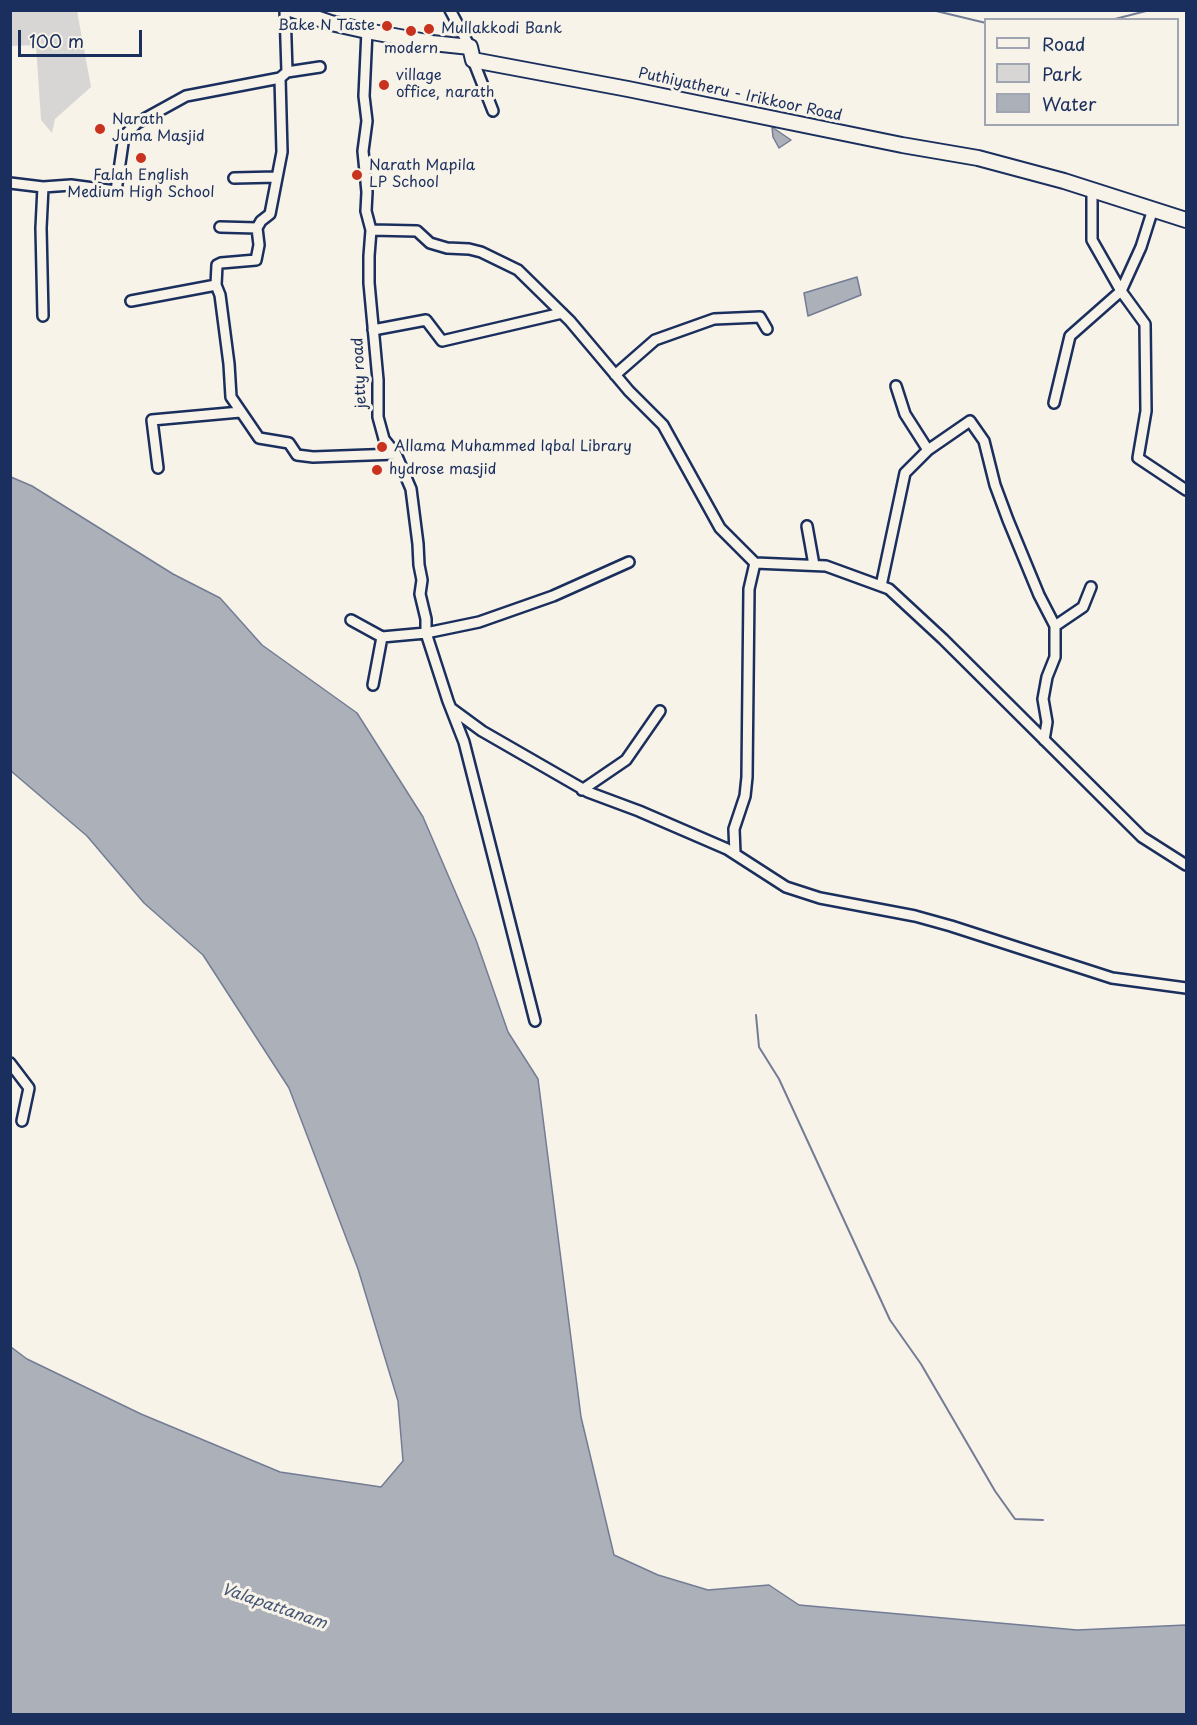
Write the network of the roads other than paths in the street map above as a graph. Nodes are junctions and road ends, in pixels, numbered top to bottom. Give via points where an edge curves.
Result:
1 (285, 10) edge
2 (450, 10) edge
3 (294, 11) edge
4 (367, 31) junction
5 (471, 54) junction
6 (320, 67) dead end
7 (284, 75) junction
8 (493, 111) dead end
9 (277, 177) junction
10 (234, 178) dead end
11 (10, 183) edge
12 (44, 188) junction
13 (1092, 189) junction
14 (1153, 209) junction
15 (1186, 220) edge
16 (220, 227) dead end
17 (256, 228) junction
18 (371, 230) junction
19 (216, 285) junction
20 (1121, 291) junction
21 (131, 301) dead end
22 (562, 313) junction
23 (43, 316) dead end
24 (767, 329) dead end
25 (373, 330) junction
26 (615, 375) junction
27 (896, 386) dead end
28 (1054, 403) dead end
29 (240, 412) junction
30 (928, 450) junction
31 (396, 454) junction
32 (158, 468) dead end
33 (1186, 490) edge
34 (807, 526) dead end
35 (628, 562) dead end
36 (755, 563) junction
37 (814, 565) junction
38 (881, 586) junction
39 (1091, 586) dead end
40 (351, 620) dead end
41 (1055, 626) junction
42 (426, 633) junction
43 (382, 637) junction
44 (373, 685) dead end
45 (448, 701) junction
46 (660, 711) dead end
47 (1044, 740) junction
48 (582, 790) junction
49 (735, 854) junction
50 (1186, 865) edge
51 (1186, 988) edge
52 (535, 1022) dead end
53 (10, 1063) edge
54 (22, 1121) dead end

1 - 7 street
2 - 5 street
3 - 4 main road, Puthiyatheru - Irikkoor Road
4 - 5 main road, Puthiyatheru - Irikkoor Road
4 - 18 street, jetty road via 364,96 368,121 363,151 366,211
5 - 8 street
5 - 13 main road, Puthiyatheru - Irikkoor Road via 978,158
6 - 7 street
7 - 9 street via 282,152
7 - 12 street via 186,96 137,123 124,136 116,191 71,186
9 - 10 street
9 - 17 street via 270,214
11 - 12 street
12 - 23 street
13 - 14 main road, Puthiyatheru - Irikkoor Road
13 - 20 street via 1092,240
14 - 15 main road, Puthiyatheru - Irikkoor Road
14 - 20 street
16 - 17 street
17 - 19 street via 256,260 218,263
18 - 22 street via 417,231 430,243 481,252 518,270
18 - 25 street, jetty road
19 - 21 street
19 - 29 street via 231,397
20 - 28 street via 1070,336
20 - 33 street via 1145,324 1146,411 1138,458
22 - 25 street via 442,340 426,320
22 - 26 street
24 - 26 street via 760,317 714,319 655,340
25 - 31 street, jetty road via 378,417 384,438
26 - 36 street via 663,425 720,528
27 - 30 street via 905,414
29 - 31 street via 259,438 289,443 297,455
29 - 32 street via 152,420
30 - 38 street via 905,473
30 - 41 street via 970,422 980,435 1008,520
31 - 42 street, jetty road via 411,489
34 - 37 street
35 - 42 street via 553,596 479,622
36 - 37 street
36 - 49 street via 749,589 747,777 734,829
37 - 38 street
38 - 47 street via 943,639
39 - 41 street via 1083,607
40 - 43 street
41 - 47 street via 1054,657 1043,699 1047,722
42 - 43 street
42 - 45 street, jetty road
43 - 44 street
45 - 48 street via 482,731
45 - 52 street, jetty road via 464,742
46 - 48 street via 626,760
47 - 50 street via 1142,837
48 - 49 street
49 - 51 street via 786,887 820,898 915,916 1112,978
53 - 54 street via 29,1088

